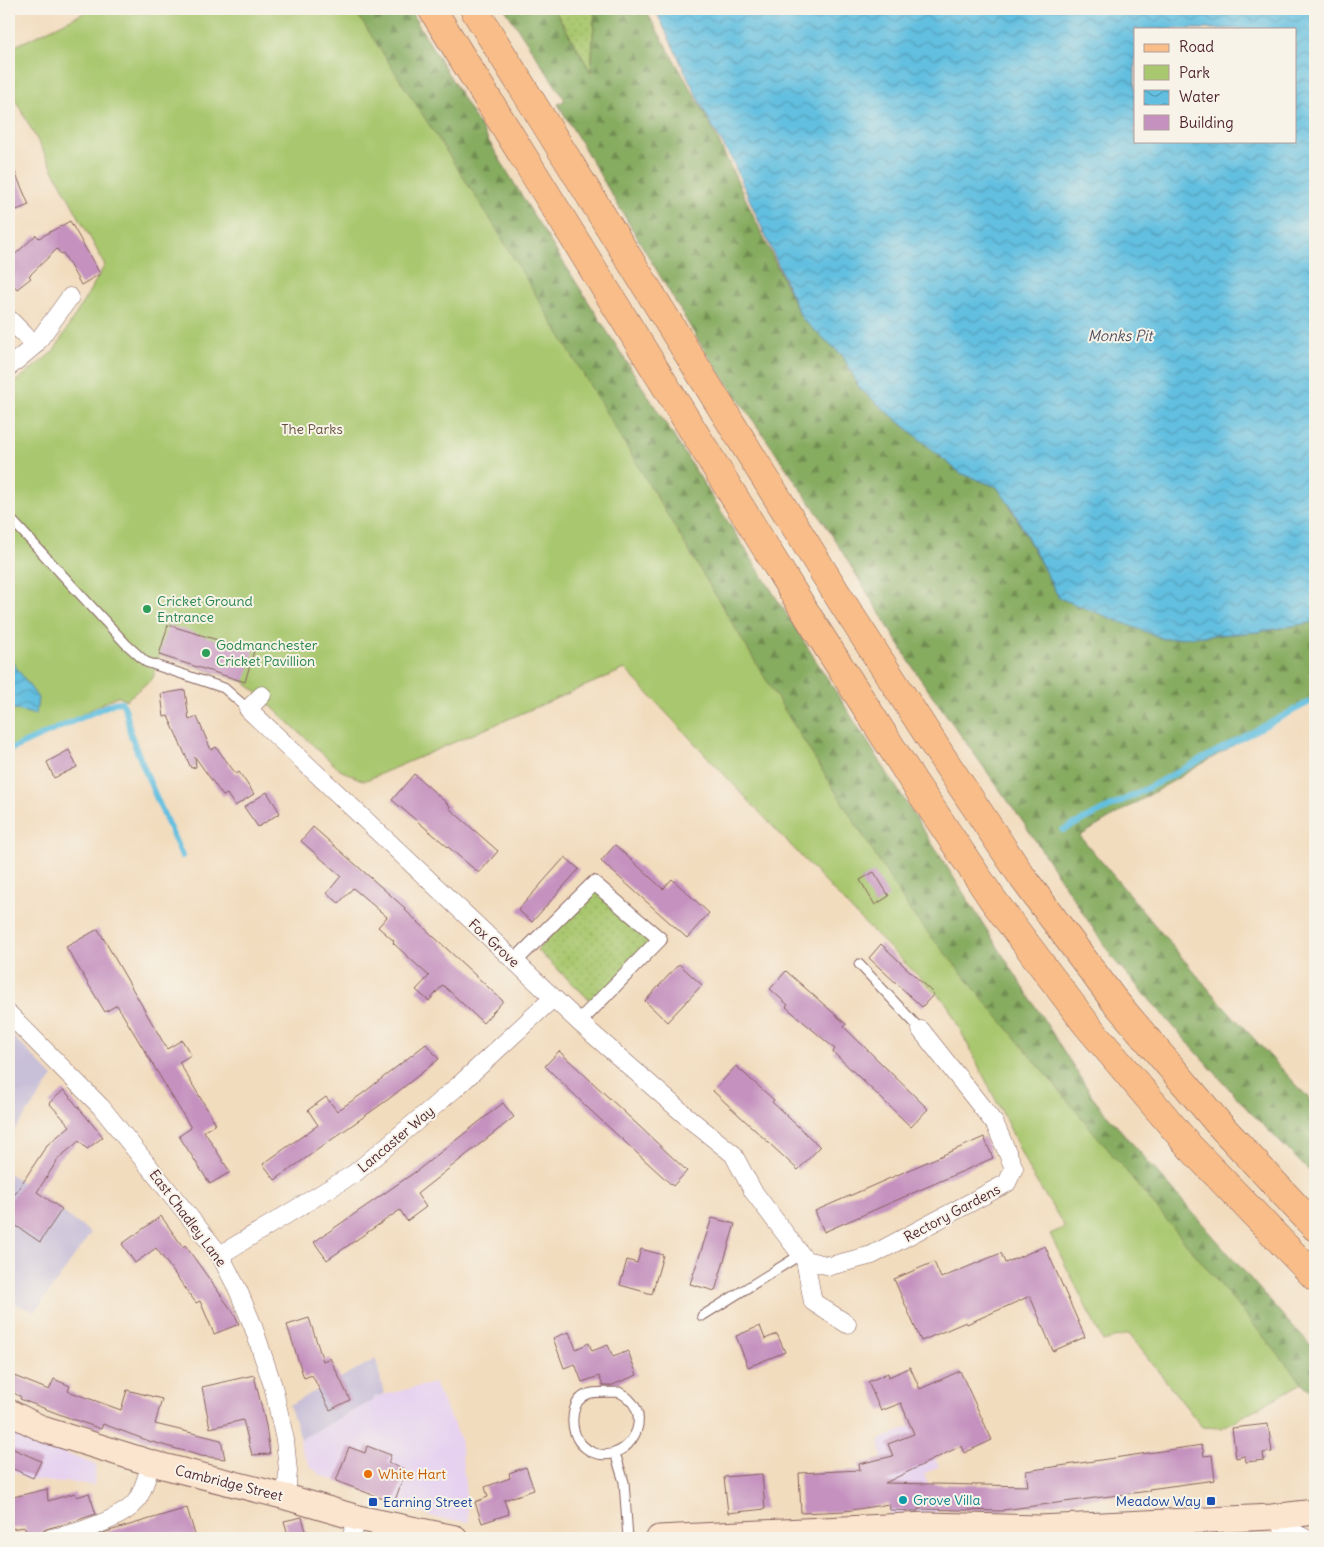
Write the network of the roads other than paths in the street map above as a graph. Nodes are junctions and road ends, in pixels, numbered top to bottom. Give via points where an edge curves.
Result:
1 (432, 9) edge
2 (474, 9) edge
3 (70, 297) dead end
4 (9, 319) edge
5 (36, 345) junction
6 (9, 367) edge
7 (9, 517) edge
8 (262, 694) dead end
9 (248, 709) junction
10 (514, 962) junction
11 (860, 964) dead end
12 (554, 998) junction
13 (9, 1014) edge
14 (579, 1022) junction
15 (921, 1030) joint
16 (1315, 1227) edge
17 (220, 1255) junction
18 (803, 1258) junction
19 (1315, 1277) edge
20 (702, 1316) dead end
21 (847, 1324) dead end
22 (9, 1412) edge
23 (615, 1454) junction
24 (150, 1463) junction
25 (286, 1497) junction
26 (1315, 1512) edge
27 (1272, 1517) junction
28 (354, 1528) edge
29 (1039, 1533) edge
30 (51, 1538) edge
31 (455, 1538) edge
32 (628, 1538) edge
33 (659, 1538) edge
34 (1305, 1538) edge

1 - 19 main road via 811,620 993,900 1087,1025 1190,1147
2 - 16 main road via 847,610 1023,878 1113,999 1219,1124
3 - 5 street
4 - 5 street
5 - 6 street
7 - 9 lane via 146,662 224,688
8 - 9 street
9 - 10 street, Fox Grove
10 - 12 street, Fox Grove
10 - 14 street via 594,883 660,940
11 - 15 lane
12 - 14 street, Fox Grove
12 - 17 street, Lancaster Way via 458,1086 355,1173
13 - 17 street, East Chadley Lane via 101,1107
14 - 18 street, Fox Grove via 733,1154 753,1191
15 - 18 street, Rectory Gardens via 996,1124 1014,1168 1007,1183 872,1255 830,1266
17 - 25 street, East Chadley Lane via 253,1326 273,1386 285,1440
18 - 20 lane
18 - 21 street via 813,1302
22 - 24 main road, Cambridge Street via 45,1430
23 - 23 lane via 633,1440 637,1430 636,1408 619,1392 588,1394 580,1400 573,1415 573,1430 578,1440 594,1453
23 - 32 lane via 624,1482
24 - 25 main road, Cambridge Street
24 - 30 street via 146,1483 136,1502 107,1522
25 - 28 main road, Cambridge Street
26 - 27 main road
27 - 29 main road
27 - 34 street
28 - 31 main road, Cambridge Street
29 - 33 main road via 927,1525

